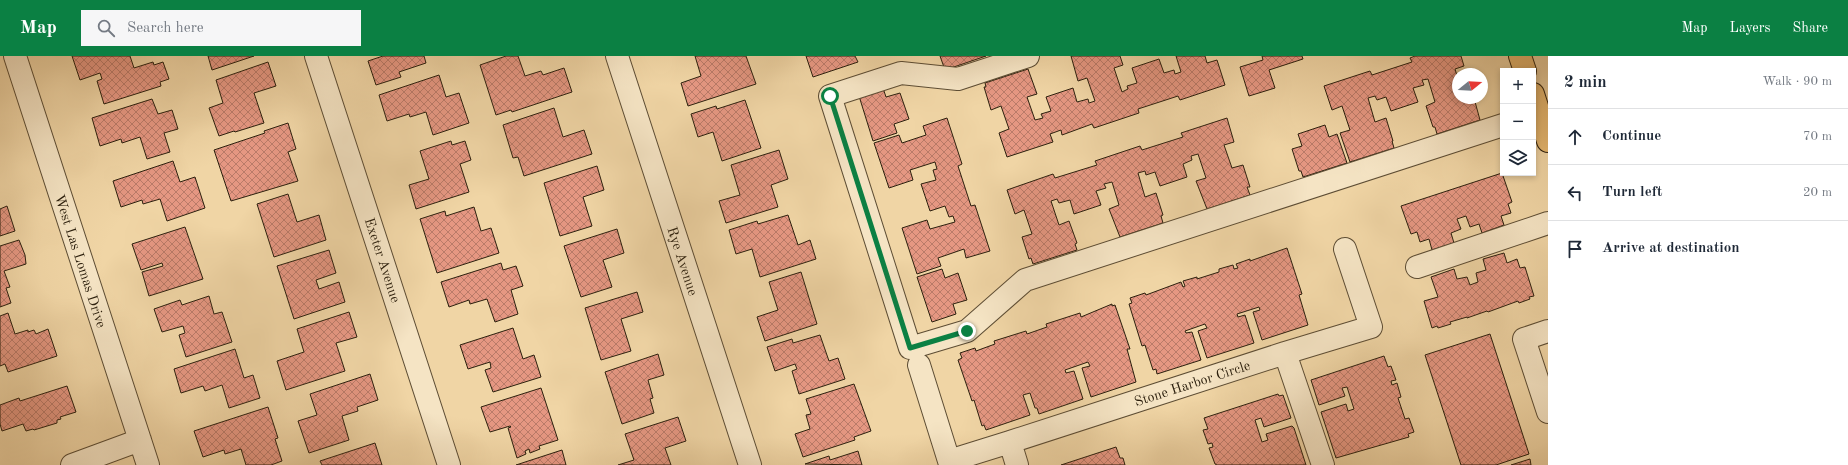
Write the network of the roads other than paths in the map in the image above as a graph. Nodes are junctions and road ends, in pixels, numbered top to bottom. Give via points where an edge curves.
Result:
1 (15, 56) edge
2 (316, 56) edge
3 (617, 56) edge
4 (1028, 56) edge
5 (1520, 56) edge
6 (1524, 68) edge
7 (1536, 111) edge
8 (1500, 127) edge
9 (1548, 141) edge
10 (1548, 222) edge
11 (1344, 249) dead end
12 (1417, 267) dead end
13 (1548, 331) edge
14 (1285, 353) junction
15 (919, 365) dead end
16 (1548, 412) edge
17 (140, 440) junction
18 (1010, 442) junction
19 (72, 465) edge
20 (148, 465) edge
21 (449, 465) edge
22 (750, 465) edge
23 (1017, 465) edge
24 (1323, 465) edge

1 - 17 street, West Las Lomas Drive
2 - 21 street, Exeter Avenue
3 - 22 street, Rye Avenue
4 - 8 street via 958,78 901,73 830,96 910,348 967,331 1025,280
5 - 6 main road
7 - 9 main road
10 - 12 street
11 - 14 street, Stone Harbor Circle via 1371,327
13 - 16 street via 1524,339
14 - 18 street, Stone Harbor Circle
14 - 24 street
15 - 18 street, Stone Harbor Circle via 949,461
17 - 19 street
17 - 20 street, West Las Lomas Drive
18 - 23 street

